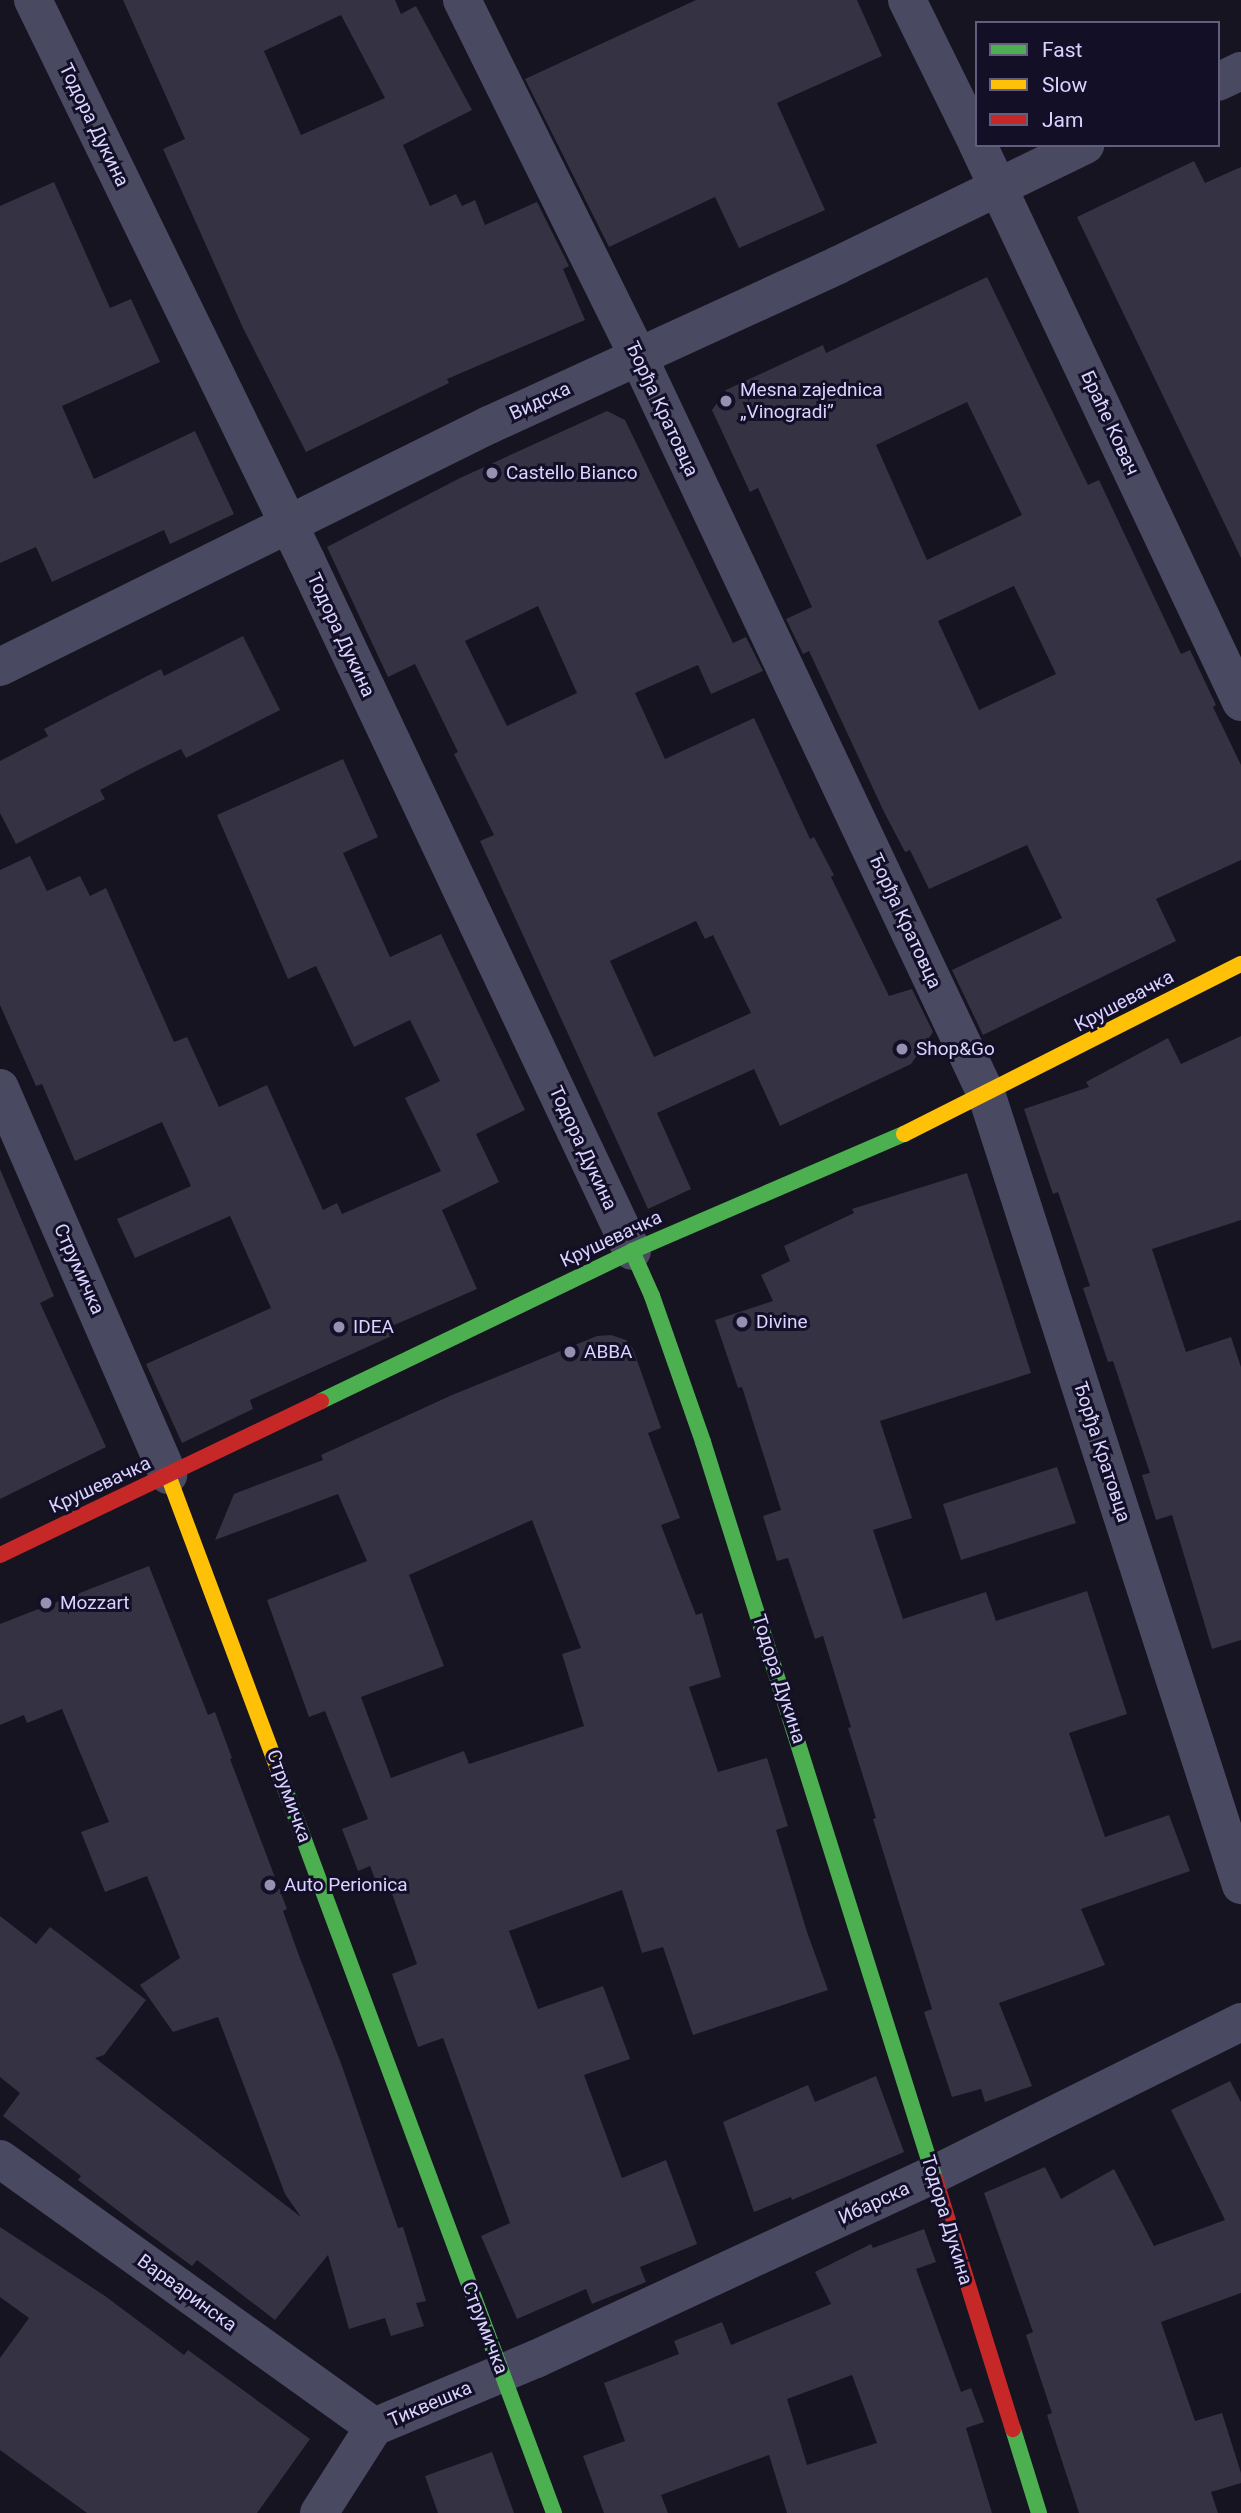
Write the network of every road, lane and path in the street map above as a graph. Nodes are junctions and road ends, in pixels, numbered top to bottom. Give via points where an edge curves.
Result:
1 (33, 0) edge
2 (461, 0) edge
3 (907, 0) edge
4 (1241, 71) edge
5 (1220, 81) edge
6 (975, 140) edge
7 (978, 147) edge
8 (1081, 147) edge
9 (998, 186) junction
10 (638, 356) junction
11 (288, 524) junction
12 (0, 667) edge
13 (1241, 702) edge
14 (1241, 964) edge
15 (0, 1088) edge
16 (987, 1096) junction
17 (632, 1251) junction
18 (169, 1475) junction
19 (0, 1555) edge
20 (1241, 1885) edge
21 (1241, 2022) edge
22 (0, 2159) edge
23 (933, 2175) junction
24 (502, 2373) junction
25 (374, 2427) junction
26 (319, 2513) edge
27 (554, 2513) edge
28 (1039, 2513) edge

1 - 11 street, Тодора Дукина
2 - 10 street, Ђорђа Кратовца
3 - 6 street, Браће Ковач
4 - 5 street
7 - 9 street, Браће Ковач
8 - 9 street, Видска
9 - 10 street, Видска
9 - 13 street, Браће Ковач
10 - 11 street, Видска
10 - 16 street, Ђорђа Кратовца
11 - 12 street, Видска
11 - 17 street, Тодора Дукина
14 - 16 main road, Крушевачка
15 - 18 street, Струмичка
16 - 17 main road, Крушевачка
16 - 20 street, Ђорђа Кратовца
17 - 18 main road, Крушевачка
17 - 23 main road, Тодора Дукина via 703,1442
18 - 19 main road, Крушевачка
18 - 24 main road, Струмичка
21 - 23 street, Ибарска
22 - 25 street, Варваринска
23 - 24 street, Ибарска
23 - 28 main road, Тодора Дукина
24 - 25 street, Тиквешка
24 - 27 main road, Струмичка
25 - 26 street, Тиквешка

